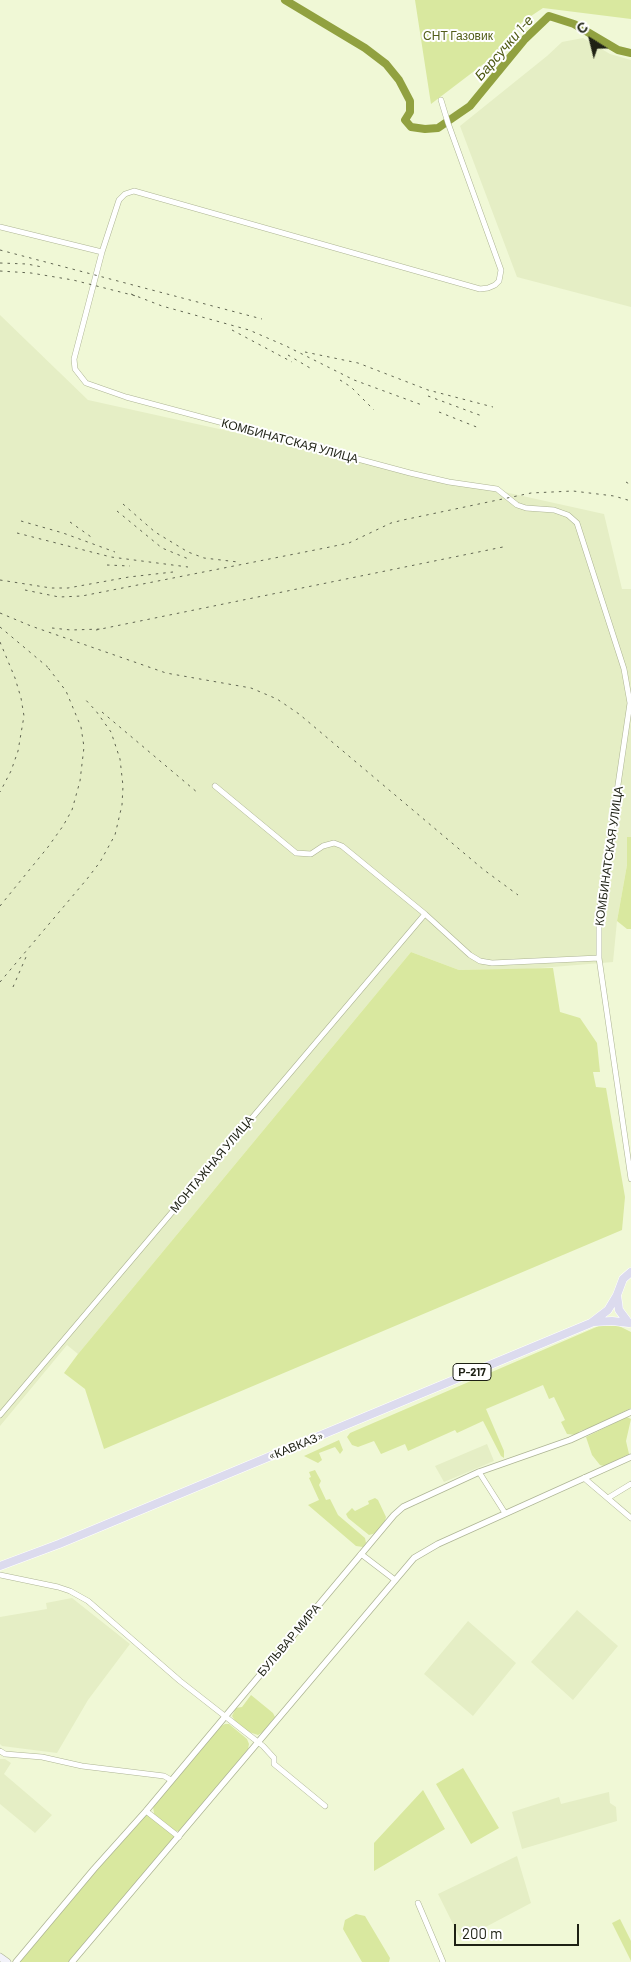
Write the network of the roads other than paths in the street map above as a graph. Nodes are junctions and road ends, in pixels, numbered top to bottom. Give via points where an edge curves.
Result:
1 (441, 100) dead end
2 (0, 227) edge
3 (102, 252) junction
4 (215, 786) dead end
5 (425, 914) junction
6 (599, 958) junction
7 (631, 1179) edge
8 (630, 1272) edge
9 (617, 1295) junction
10 (591, 1323) junction
11 (630, 1323) edge
12 (631, 1412) edge
13 (0, 1415) edge
14 (631, 1457) edge
15 (479, 1472) junction
16 (584, 1478) junction
17 (631, 1484) edge
18 (608, 1498) junction
19 (505, 1513) junction
20 (631, 1518) edge
21 (361, 1554) junction
22 (0, 1566) edge
23 (0, 1575) edge
24 (395, 1580) junction
25 (225, 1717) junction
26 (257, 1742) junction
27 (0, 1751) edge
28 (172, 1780) junction
29 (326, 1806) dead end
30 (146, 1811) junction
31 (179, 1837) junction
32 (418, 1903) dead end
33 (0, 1956) edge
34 (6, 1962) edge
35 (16, 1962) edge
36 (72, 1962) edge
37 (443, 1962) edge

1 - 3 street, КОМБИНАТСКАЯ УЛИЦА via 501,270 499,281 488,288 480,289 134,191 119,200
2 - 3 street
3 - 6 street, КОМБИНАТСКАЯ УЛИЦА via 74,359 75,369 86,382 126,397 408,473 497,489 517,505 554,510 568,515 577,523 624,669 630,703 599,914
4 - 5 street via 296,853 311,854 334,843 342,846
5 - 6 street via 470,955 480,960 492,963
5 - 13 street, МОНТАЖНАЯ УЛИЦА
6 - 7 street, КОМБИНАТСКАЯ УЛИЦА
8 - 9 highway, «КАВКАЗ» / Р-217 via 618,1287
9 - 10 highway, «КАВКАЗ» / Р-217 via 608,1310
9 - 11 highway, «КАВКАЗ» / Р-217 via 619,1310
10 - 11 highway, «КАВКАЗ» / Р-217
10 - 22 highway, «КАВКАЗ» / Р-217
12 - 15 street, БУЛЬВАР МИРА via 570,1440
14 - 16 street
15 - 19 street
15 - 21 street, БУЛЬВАР МИРА via 401,1509
16 - 18 street
16 - 19 street
17 - 18 street
18 - 20 street
19 - 24 street via 420,1554
21 - 24 street
21 - 25 street, БУЛЬВАР МИРА
23 - 25 street via 70,1591 88,1601
24 - 26 street
25 - 26 street
25 - 28 street, БУЛЬВАР МИРА
26 - 29 street via 274,1758 274,1764
26 - 31 street
27 - 28 street via 164,1776
28 - 30 street, БУЛЬВАР МИРА
30 - 31 street
30 - 35 street, БУЛЬВАР МИРА
31 - 36 street
32 - 37 street
33 - 34 main road

